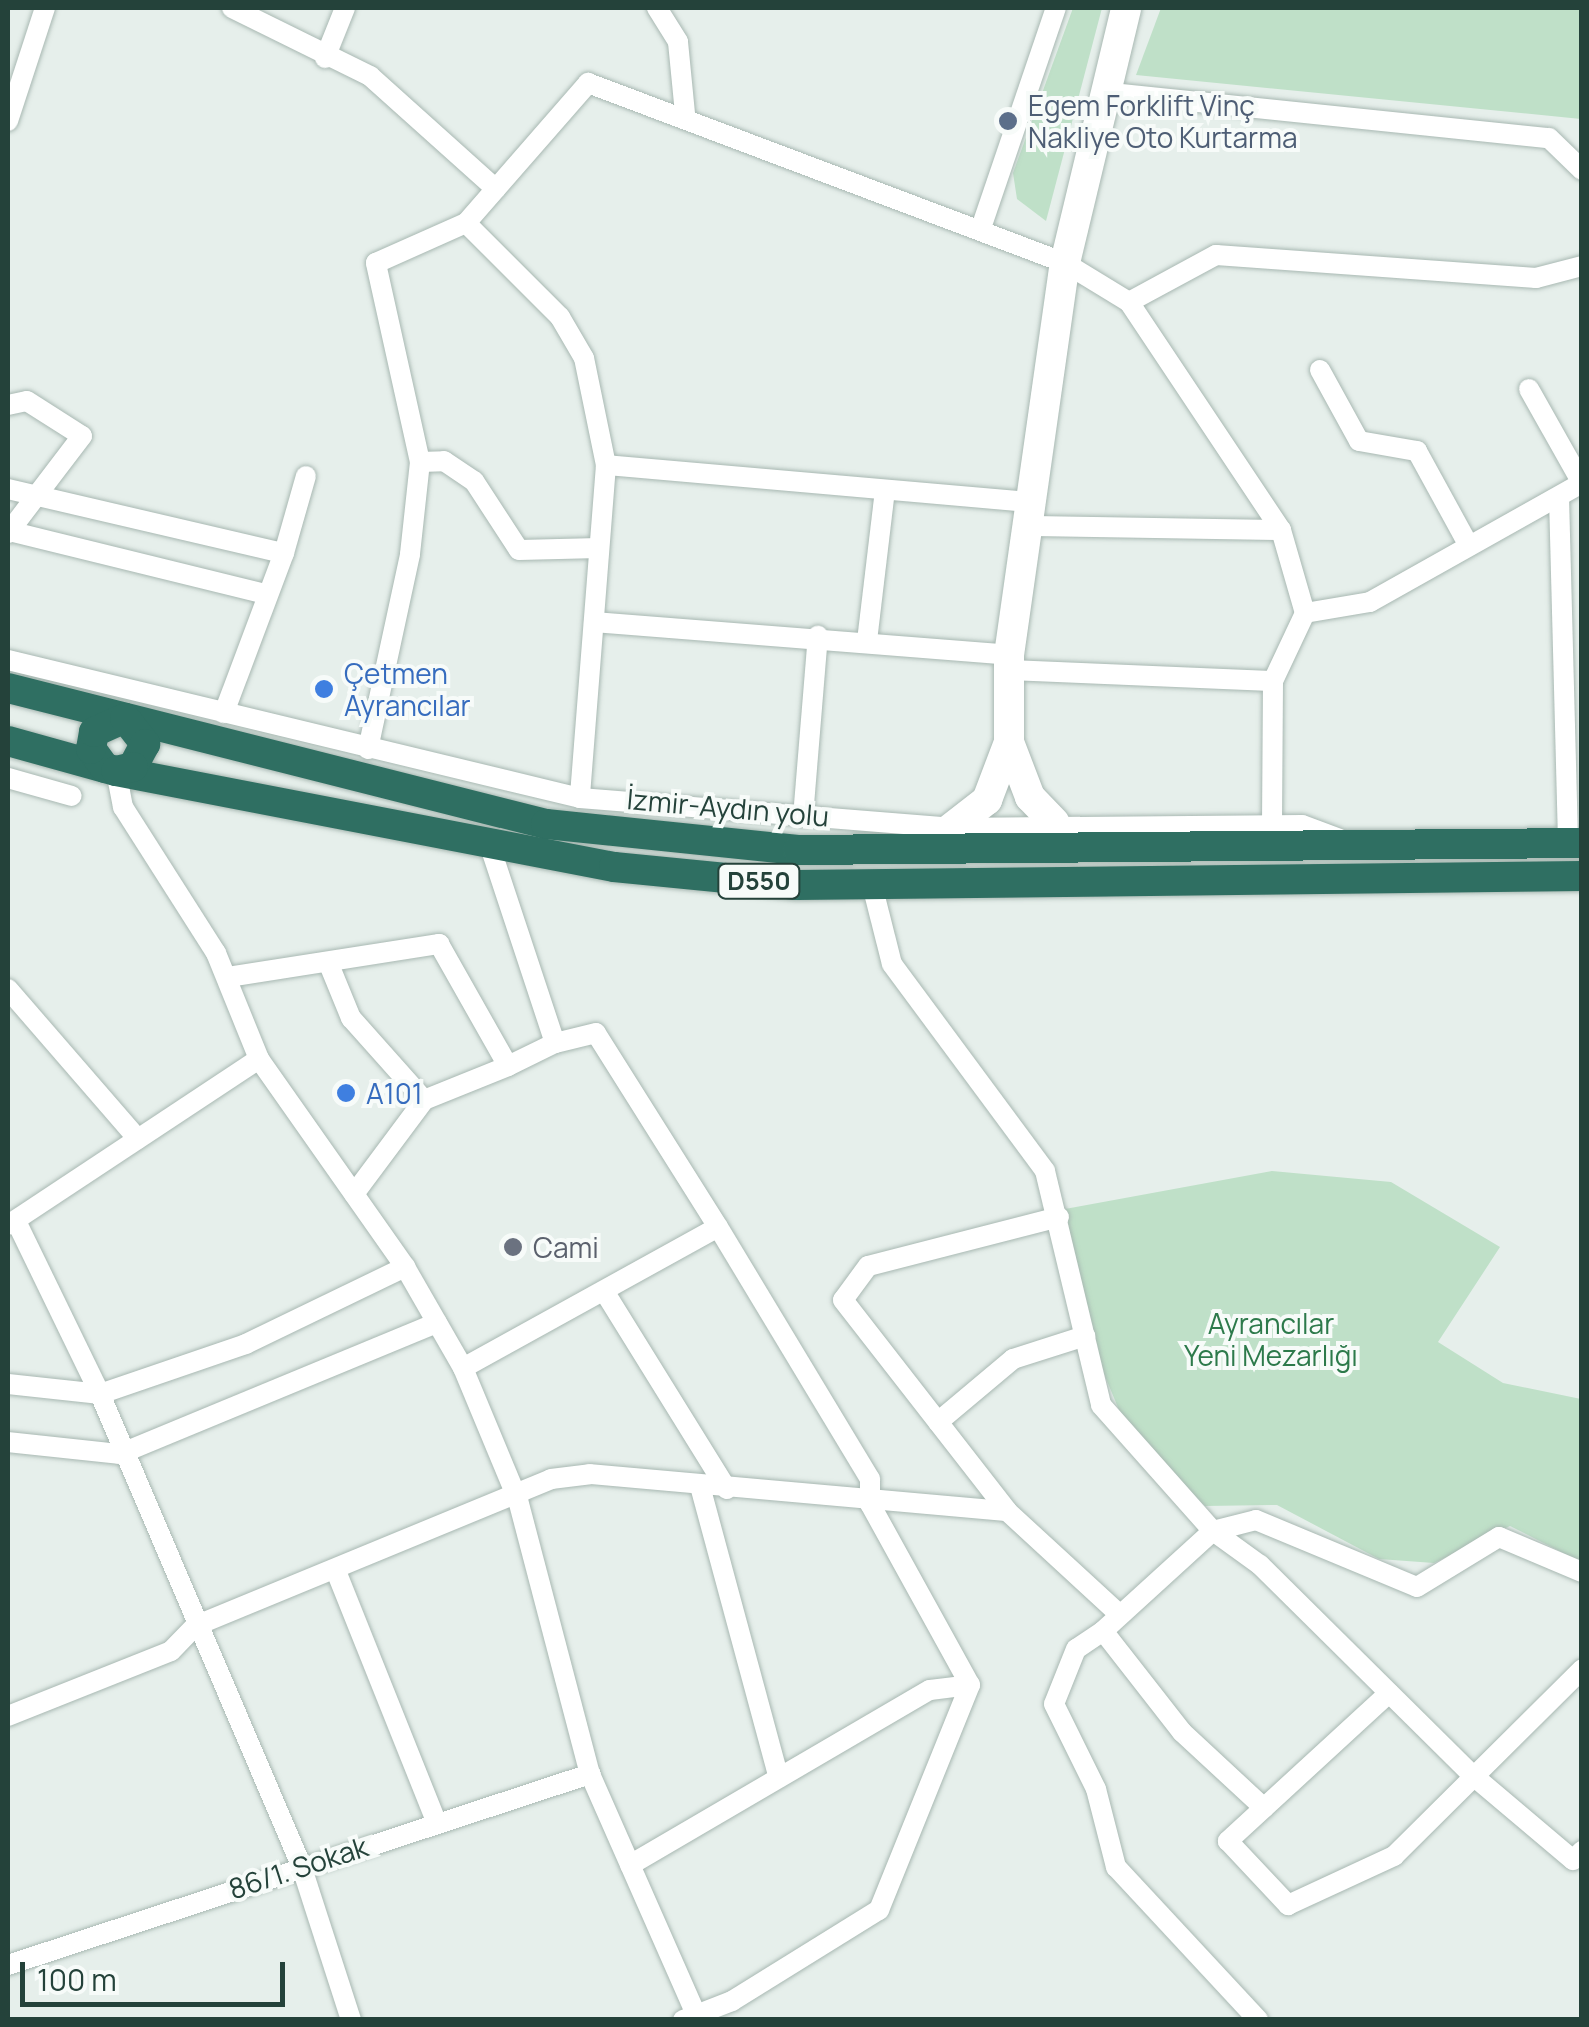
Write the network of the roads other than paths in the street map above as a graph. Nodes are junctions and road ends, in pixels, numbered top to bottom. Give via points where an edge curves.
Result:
1 (45, 8) edge
2 (232, 8) edge
3 (345, 8) edge
4 (657, 8) edge
5 (1056, 8) edge
6 (1126, 8) edge
7 (325, 58) junction
8 (1102, 92) junction
9 (685, 113) junction
10 (8, 121) edge
11 (1582, 170) edge
12 (496, 188) junction
13 (466, 222) junction
14 (982, 225) junction
15 (1065, 263) junction
16 (1582, 266) edge
17 (1129, 302) junction
18 (1320, 370) dead end
19 (1529, 388) dead end
20 (8, 405) edge
21 (420, 462) junction
22 (606, 465) junction
23 (306, 476) dead end
24 (1582, 483) edge
25 (8, 489) edge
26 (885, 490) junction
27 (35, 496) junction
28 (1559, 497) junction
29 (1029, 514) junction
30 (1281, 530) junction
31 (8, 532) edge
32 (1468, 544) junction
33 (600, 548) junction
34 (284, 553) junction
35 (265, 594) junction
36 (1305, 613) junction
37 (594, 622) junction
38 (818, 636) junction
39 (867, 641) junction
40 (1572, 649) edge
41 (8, 660) edge
42 (1009, 662) junction
43 (1273, 681) junction
44 (8, 688) edge
45 (224, 713) junction
46 (125, 718) junction
47 (8, 741) edge
48 (1009, 742) junction
49 (368, 749) junction
50 (110, 769) junction
51 (8, 778) edge
52 (72, 796) dead end
53 (580, 798) junction
54 (804, 817) junction
55 (1054, 822) junction
56 (1272, 825) junction
57 (964, 836) junction
58 (1575, 843) edge
59 (490, 844) junction
60 (1359, 845) junction
61 (1582, 876) edge
62 (872, 885) junction
63 (328, 962) junction
64 (228, 978) junction
65 (8, 988) edge
66 (555, 1043) junction
67 (258, 1059) junction
68 (508, 1066) junction
69 (424, 1100) junction
70 (138, 1139) junction
71 (354, 1194) junction
72 (1058, 1217) junction
73 (12, 1222) edge
74 (718, 1227) junction
75 (405, 1267) junction
76 (604, 1291) junction
77 (437, 1323) junction
78 (1085, 1336) junction
79 (463, 1368) junction
80 (8, 1384) edge
81 (100, 1394) junction
82 (938, 1422) junction
83 (8, 1442) edge
84 (120, 1454) junction
85 (700, 1486) junction
86 (728, 1489) junction
87 (518, 1500) junction
88 (870, 1504) junction
89 (1007, 1511) junction
90 (1213, 1532) junction
91 (336, 1571) junction
92 (1582, 1572) edge
93 (1116, 1612) junction
94 (195, 1626) junction
95 (1102, 1631) junction
96 (1582, 1669) edge
97 (970, 1685) junction
98 (1389, 1692) junction
99 (8, 1716) edge
100 (590, 1774) junction
101 (779, 1778) junction
102 (1477, 1779) junction
103 (1264, 1808) junction
104 (437, 1823) junction
105 (1582, 1851) edge
106 (630, 1865) junction
107 (301, 1866) junction
108 (8, 1966) edge
109 (690, 2016) edge
110 (351, 2020) edge
111 (1258, 2020) edge

1 - 10 street
2 - 7 street
3 - 7 street
4 - 9 street via 678,42
5 - 14 street
6 - 8 street
7 - 12 street via 370,76
8 - 11 street via 1549,138
8 - 15 street
9 - 12 street via 588,83
9 - 14 street
12 - 13 street
13 - 21 street via 376,262
13 - 22 street via 560,317 584,358
14 - 15 street
15 - 17 street
15 - 29 street
16 - 17 street via 1536,278 1216,255
17 - 30 street
18 - 32 street via 1358,440 1417,451
19 - 24 street
20 - 27 street via 27,401 82,436
21 - 33 street via 444,461 474,481 519,550
21 - 49 street via 410,554
22 - 26 street
22 - 33 street
23 - 34 street
24 - 28 street
25 - 27 street
26 - 29 street
26 - 39 street
27 - 31 street
27 - 34 street
28 - 32 street
28 - 40 street
29 - 30 street
29 - 42 street
30 - 36 street
31 - 35 street
32 - 36 street via 1370,602
33 - 37 street
34 - 35 street
35 - 45 street
36 - 43 street
37 - 38 street
37 - 53 street
38 - 39 street
38 - 54 street
39 - 42 street
40 - 58 street
41 - 45 street
42 - 43 street
42 - 48 street
43 - 56 street
44 - 46 highway, İzmir-Aydın yolu / D550
45 - 49 street
46 - 50 highway via 145,744 133,766
46 - 57 highway, İzmir-Aydın yolu / D550 via 546,824 798,850 914,847
47 - 50 highway, D550
48 - 55 street via 1030,797
48 - 57 street via 987,800
49 - 53 street
50 - 59 highway, D550
50 - 64 street via 123,807
51 - 52 street
53 - 54 street
54 - 57 street
55 - 56 street
55 - 57 street
56 - 60 street
57 - 60 highway, İzmir-Aydın yolu / D550
58 - 60 highway, İzmir-Aydın yolu / D550
59 - 62 highway, D550 via 614,867
59 - 66 street
61 - 62 highway, D550
62 - 72 street via 892,964 1045,1171
63 - 64 street
63 - 68 street via 439,944
63 - 69 street via 351,1018
64 - 67 street
65 - 70 street
66 - 68 street
66 - 74 street via 596,1034
67 - 70 street
67 - 71 street
68 - 69 street
69 - 71 street
70 - 73 street
71 - 75 street
72 - 78 street
72 - 82 street via 868,1266 843,1300
73 - 81 street
74 - 76 street
74 - 88 street via 870,1479
75 - 77 street
75 - 81 street via 246,1344
76 - 79 street
76 - 86 street
77 - 79 street
77 - 84 street
78 - 82 street via 1014,1360
78 - 90 street via 1101,1405
79 - 87 street
80 - 81 street
81 - 84 street
82 - 89 street
83 - 84 street
84 - 94 street
85 - 86 street
85 - 87 street via 590,1474 551,1479
85 - 101 street
86 - 88 street
87 - 91 street
87 - 100 street
88 - 89 street
88 - 97 street
89 - 93 street
90 - 92 street via 1256,1520 1417,1587 1499,1537
90 - 93 street
90 - 98 street via 1260,1565
91 - 94 street
91 - 104 street
93 - 95 street
94 - 99 street via 171,1651
94 - 107 street
95 - 103 street via 1182,1732
95 - 111 street via 1076,1649 1054,1704 1096,1789 1116,1867
96 - 102 street
97 - 101 street via 930,1690
97 - 109 street via 879,1910
98 - 102 street
98 - 103 street
100 - 104 street, 86/1. Sokak
100 - 106 street
101 - 106 street
102 - 103 street via 1394,1856 1288,1906 1228,1841
102 - 105 street via 1573,1860
104 - 107 street, 86/1. Sokak
106 - 109 street
107 - 108 street, 86/1. Sokak
107 - 110 street

